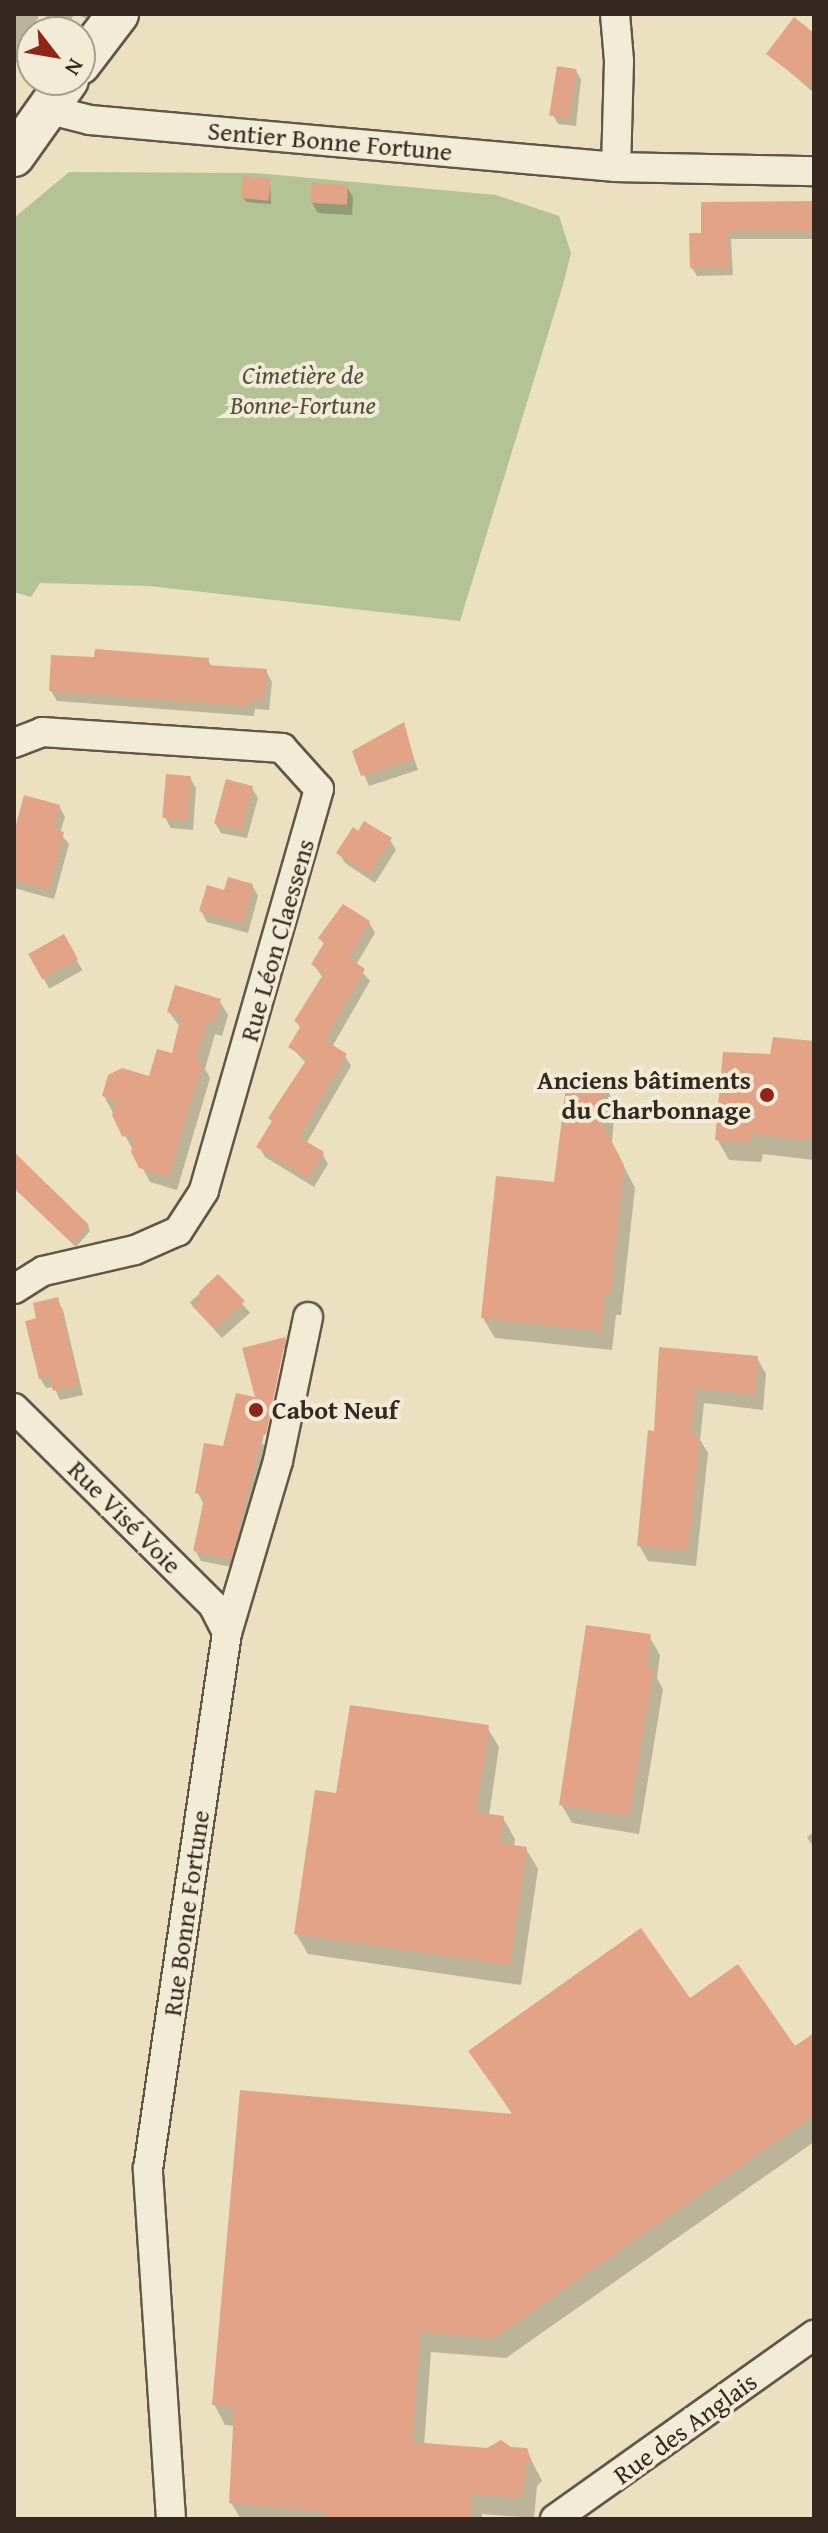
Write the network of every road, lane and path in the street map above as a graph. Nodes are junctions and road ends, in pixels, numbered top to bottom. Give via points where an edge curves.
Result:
1 (118, 14) edge
2 (615, 14) edge
3 (96, 43) edge
4 (56, 96) edge
5 (58, 96) edge
6 (14, 156) edge
7 (616, 167) junction
8 (814, 171) edge
9 (14, 743) edge
10 (14, 1289) edge
11 (308, 1317) dead end
12 (14, 1408) edge
13 (227, 1633) junction
14 (814, 2335) edge
15 (171, 2519) edge
16 (555, 2519) edge

1 - 3 main road
2 - 7 street
4 - 6 main road
5 - 7 street, Sentier Bonne Fortune via 90,120
7 - 8 street, Sentier Bonne Fortune
9 - 10 street, Rue Léon Claessens via 42,732 282,748 319,789 204,1191 178,1231 135,1250 43,1271
11 - 13 street, Rue Bonne Fortune via 278,1461
12 - 13 street, Rue Visé Voie via 213,1605
13 - 15 street, Rue Bonne Fortune via 148,2169
14 - 16 street, Rue des Anglais

